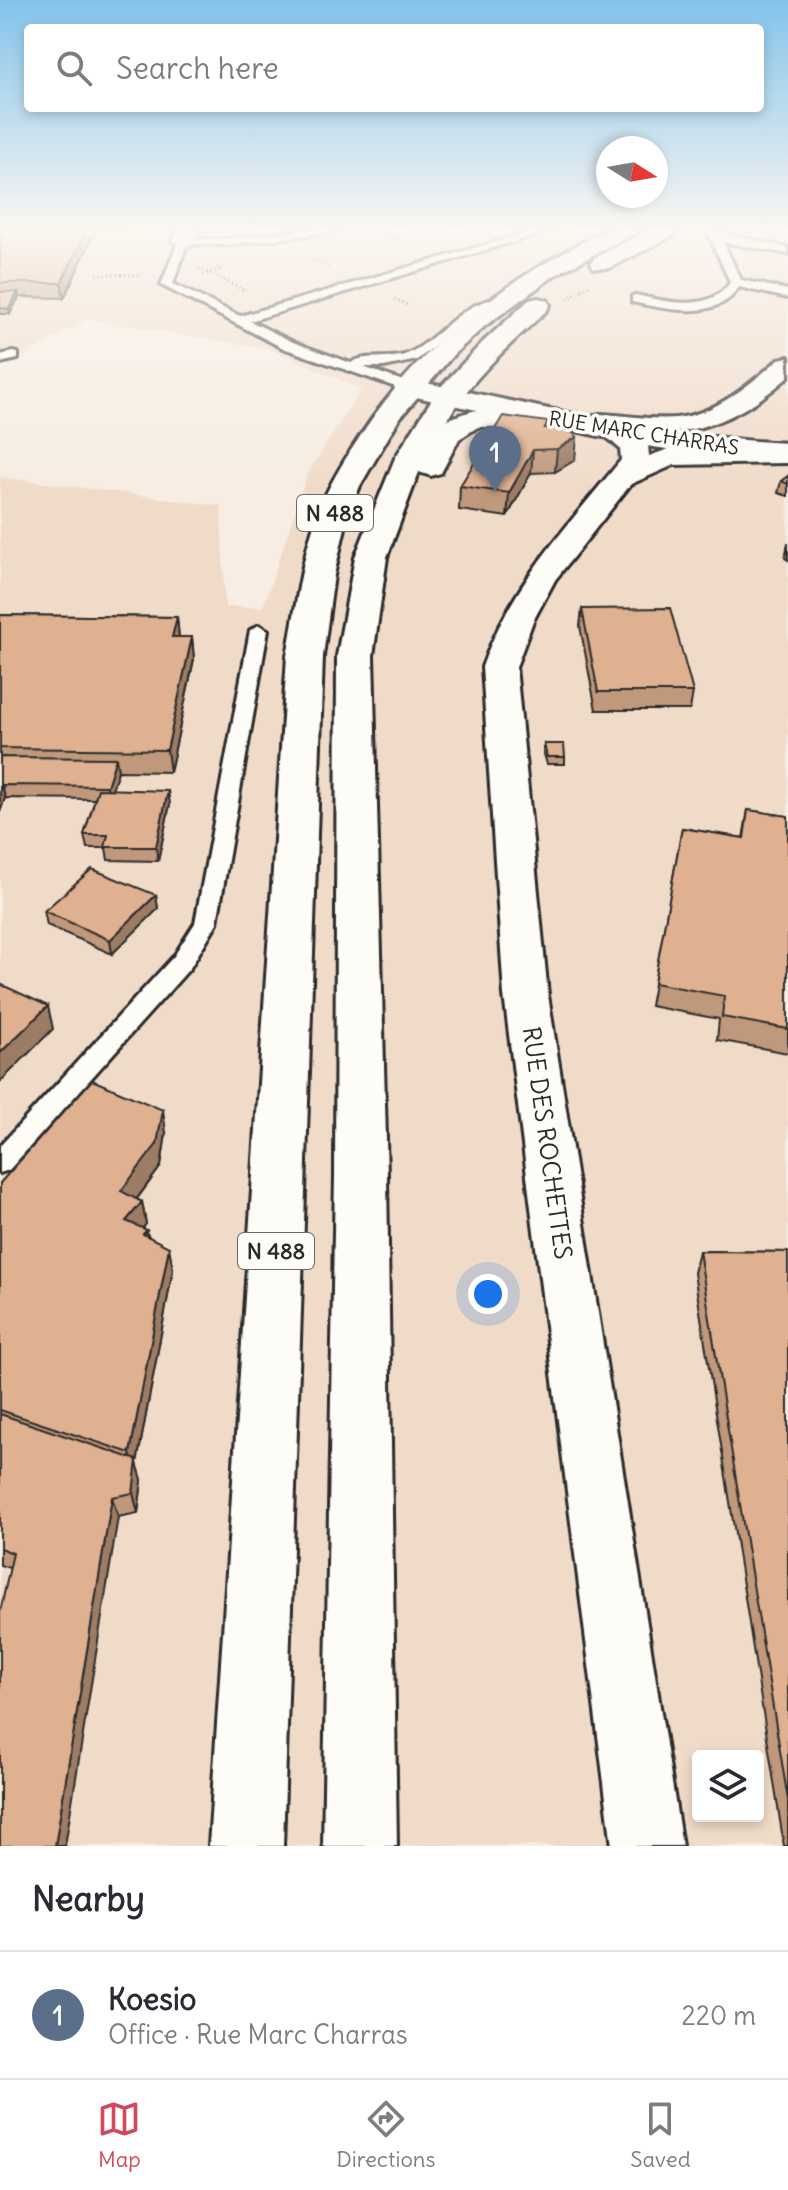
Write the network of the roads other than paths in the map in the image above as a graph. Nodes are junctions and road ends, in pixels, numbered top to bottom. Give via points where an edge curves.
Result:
1 (226, 315) edge
2 (257, 315) edge
3 (467, 315) edge
4 (484, 315) edge
5 (495, 315) edge
6 (528, 315) edge
7 (237, 321) junction
8 (345, 363) junction
9 (788, 364) edge
10 (427, 392) junction
11 (735, 405) junction
12 (557, 419) junction
13 (611, 430) junction
14 (788, 441) edge
15 (788, 453) edge
16 (624, 477) junction
17 (371, 557) junction
18 (259, 630) dead end
19 (0, 1163) edge
20 (246, 1846) edge
21 (360, 1846) edge
22 (647, 1846) edge

1 - 7 lane
2 - 7 lane
3 - 8 lane via 412,357
4 - 10 main road, N 488 via 453,340
5 - 10 main road via 439,383 439,391
6 - 10 main road, N 488
7 - 8 lane
8 - 10 lane
9 - 11 street
10 - 12 main road, RUE MARC CHARRAS
10 - 17 main road, N 488 via 410,458
10 - 20 main road, N 488 via 382,420 340,495 321,555 305,656
11 - 12 street via 677,426
11 - 14 street via 739,422 749,430
12 - 13 main road, RUE MARC CHARRAS
12 - 17 main road via 491,417 456,427 400,526
13 - 15 main road, RUE MARC CHARRAS via 689,445
13 - 16 street via 629,440 637,453
15 - 16 street, RUE DES ROCHETTES via 669,457
16 - 22 street, RUE DES ROCHETTES via 567,540 523,602 499,667 526,995
17 - 21 main road, N 488 via 355,656
18 - 19 lane via 206,923 182,962

